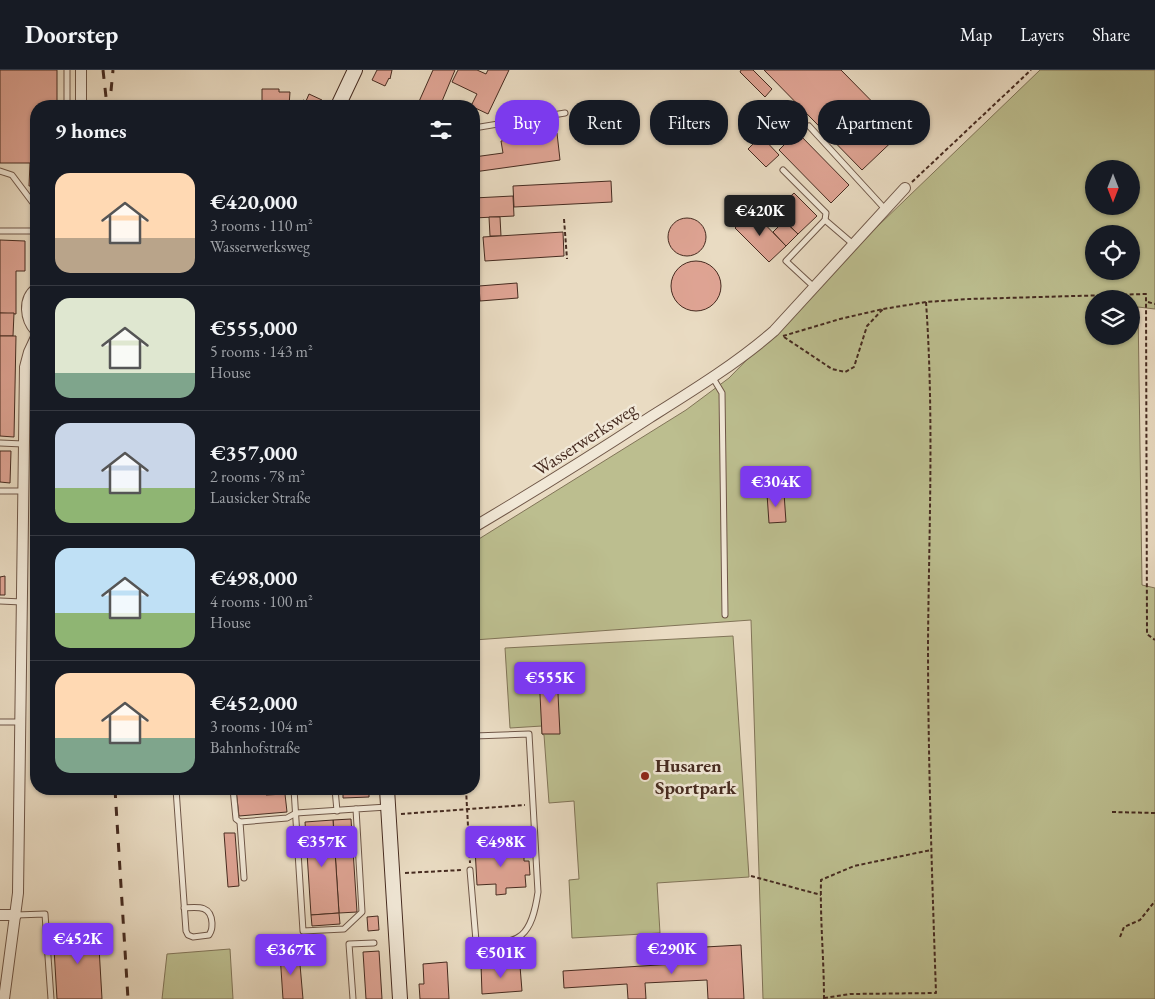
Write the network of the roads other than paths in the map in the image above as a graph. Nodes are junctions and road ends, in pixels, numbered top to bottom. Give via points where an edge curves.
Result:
1 (67, 70) edge
2 (81, 70) edge
3 (355, 70) edge
4 (66, 100) edge
5 (81, 100) edge
6 (341, 100) edge
7 (565, 112) dead end
8 (809, 126) dead end
9 (480, 127) edge
10 (783, 170) dead end
11 (0, 171) edge
12 (906, 188) road end
13 (30, 198) edge
14 (886, 210) junction
15 (825, 220) junction
16 (0, 231) edge
17 (30, 231) edge
18 (853, 245) junction
19 (814, 287) junction
20 (30, 293) edge
21 (30, 322) edge
22 (30, 350) edge
23 (713, 378) junction
24 (0, 443) edge
25 (24, 444) junction
26 (24, 491) junction
27 (0, 492) edge
28 (480, 523) edge
29 (0, 601) edge
30 (22, 602) junction
31 (725, 615) dead end
32 (0, 722) edge
33 (20, 722) junction
34 (480, 736) edge
35 (176, 795) edge
36 (234, 795) edge
37 (294, 795) edge
38 (336, 795) edge
39 (388, 795) edge
40 (356, 810) junction
41 (337, 811) junction
42 (389, 811) junction
43 (296, 813) junction
44 (240, 822) junction
45 (470, 870) road end
46 (244, 878) dead end
47 (184, 908) junction
48 (0, 915) edge
49 (16, 915) junction
50 (374, 943) dead end
51 (4, 999) edge
52 (51, 999) edge
53 (353, 999) edge
54 (400, 999) edge

1 - 4 lane
2 - 5 street
3 - 6 main road
7 - 9 lane
8 - 14 lane
10 - 15 lane via 826,213
11 - 13 lane via 12,175
12 - 14 street, Wasserwerksweg
14 - 18 street, Wasserwerksweg
15 - 18 lane
15 - 19 lane via 786,261
16 - 17 lane
18 - 19 street, Wasserwerksweg
19 - 23 street, Wasserwerksweg via 779,334
20 - 21 street via 27,315
22 - 25 street via 25,368
23 - 28 street, Wasserwerksweg
23 - 31 lane via 722,392
24 - 25 lane
25 - 26 street
26 - 27 lane
26 - 30 street
29 - 30 lane
30 - 33 street
32 - 33 lane
33 - 49 street
34 - 45 lane via 529,734 538,892 535,913 525,933 512,941 476,941
35 - 47 lane
36 - 44 lane via 236,819
37 - 43 lane
38 - 41 lane
39 - 42 main road
40 - 41 lane
40 - 42 lane
40 - 43 lane via 362,912 344,929 303,931
41 - 43 lane
42 - 54 main road
43 - 44 lane via 287,818
44 - 46 lane
47 - 47 lane via 203,907 208,911 212,917 209,935 188,935
48 - 49 street
49 - 51 street
49 - 52 lane via 45,914
50 - 53 lane via 349,944

